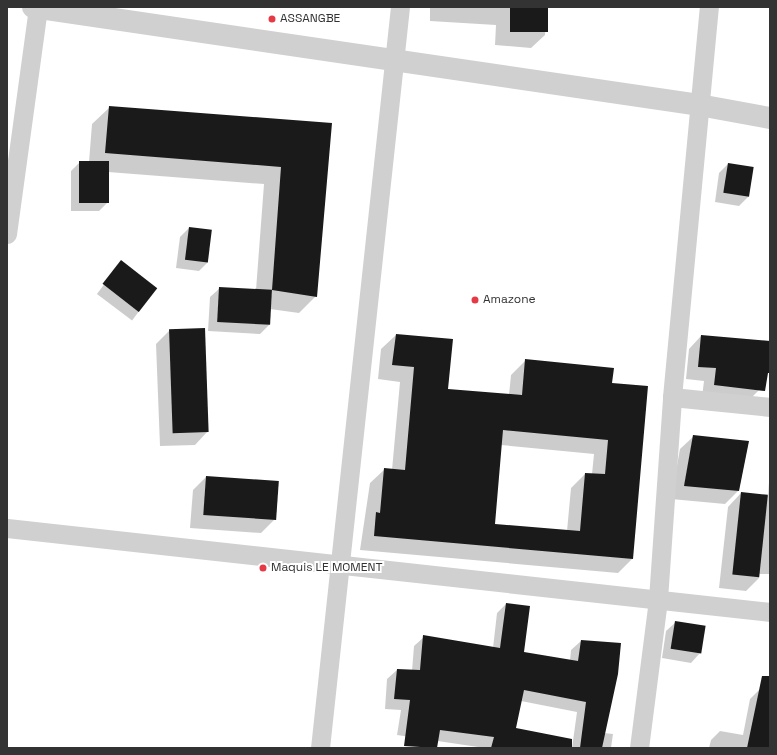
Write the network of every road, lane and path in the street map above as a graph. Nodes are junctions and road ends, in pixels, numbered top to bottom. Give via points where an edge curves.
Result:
1 (35, 7) edge
2 (400, 7) edge
3 (709, 7) edge
4 (394, 60) junction
5 (700, 105) junction
6 (770, 118) edge
7 (7, 234) edge
8 (672, 397) junction
9 (770, 407) edge
10 (7, 528) edge
11 (340, 563) junction
12 (658, 599) junction
13 (770, 612) edge
14 (320, 748) edge
15 (639, 748) edge

1 - 4 street
1 - 7 street
2 - 4 street
3 - 5 street
4 - 5 street
4 - 11 street
5 - 6 street
5 - 8 street
8 - 9 street
8 - 12 street
10 - 11 street
11 - 12 street
11 - 14 street
12 - 13 street
12 - 15 street

